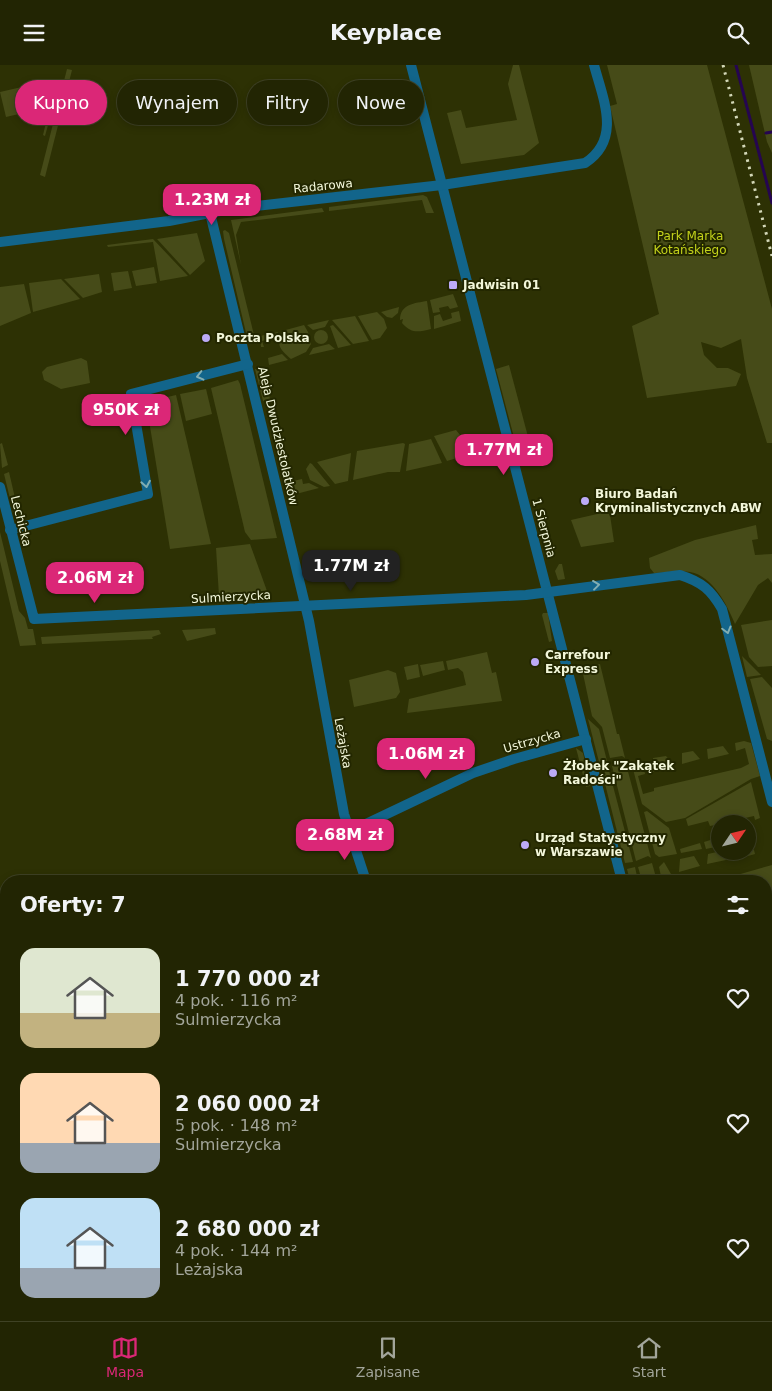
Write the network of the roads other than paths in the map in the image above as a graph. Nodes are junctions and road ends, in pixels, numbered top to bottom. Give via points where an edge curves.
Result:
1 (410, 65) edge
2 (594, 65) edge
3 (442, 185) junction
4 (210, 213) junction
5 (0, 242) edge
6 (248, 364) junction
7 (0, 487) edge
8 (10, 530) junction
9 (548, 591) junction
10 (306, 607) junction
11 (34, 619) joint
12 (586, 739) junction
13 (772, 802) edge
14 (349, 832) junction
15 (364, 875) edge
16 (620, 875) edge

1 - 3 street, 1 Sierpnia
2 - 3 street, Radarowa via 609,120 604,142 592,158 575,165
3 - 4 street, Radarowa
3 - 9 street, 1 Sierpnia
4 - 5 street, Radarowa
4 - 6 street, Aleja Dwudziestolatków
6 -> 8 street via 131,394 148,494
6 - 10 street, Aleja Dwudziestolatków
7 - 8 street, Lechicka
8 - 11 street, Lechicka
9 - 10 street, Sulmierzycka via 526,595
9 - 12 street, 1 Sierpnia
9 -> 13 street, Sulmierzycka via 680,575 698,581 711,591 722,609
10 - 11 street, Sulmierzycka
10 - 14 street, Leżajska
12 - 14 street, Ustrzycka via 514,759 450,783
12 - 16 street, 1 Sierpnia
14 - 15 street, Leżajska

